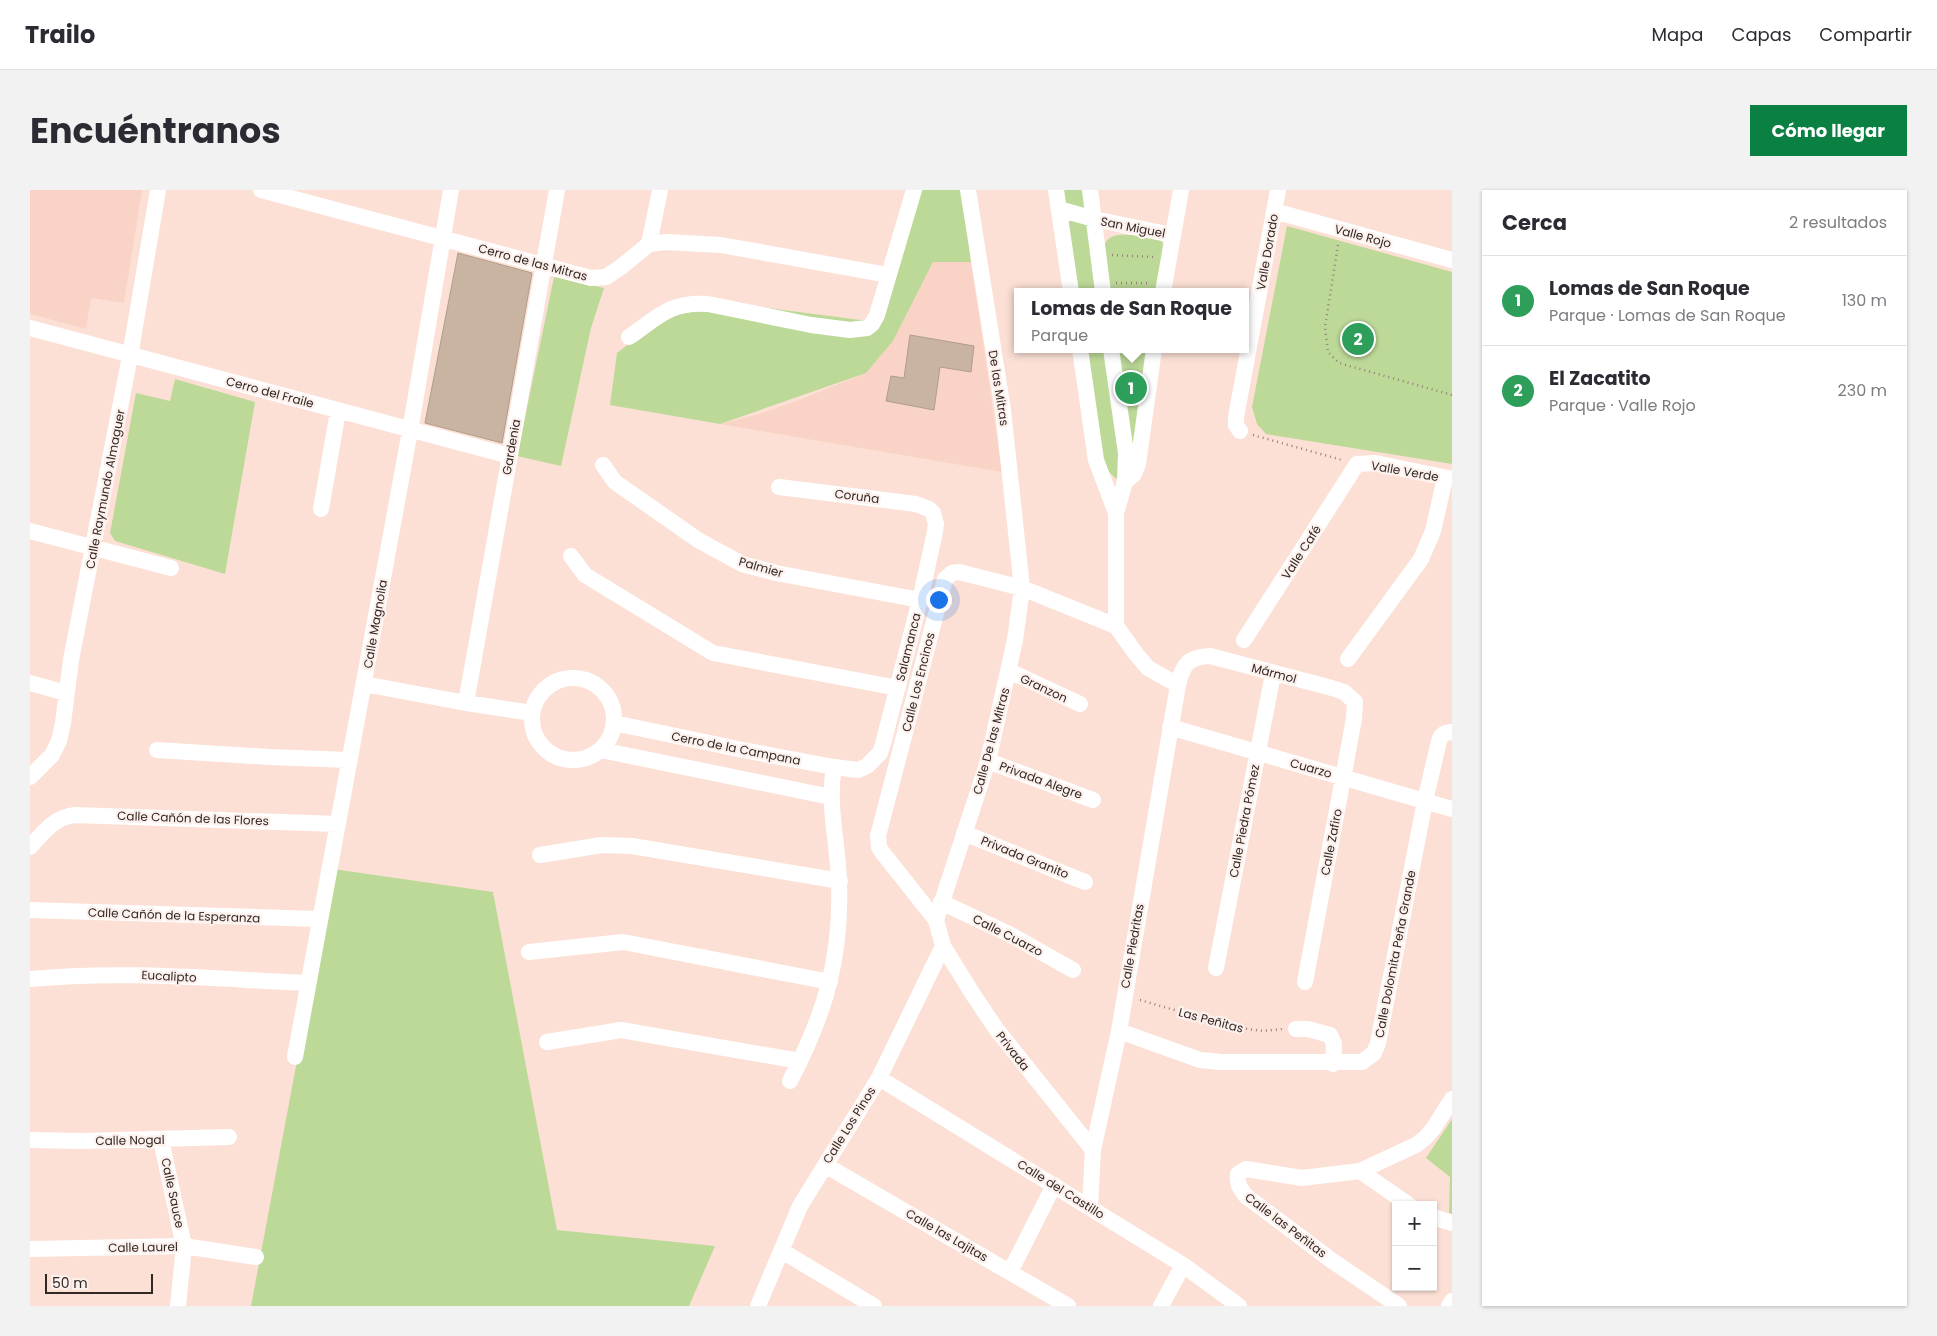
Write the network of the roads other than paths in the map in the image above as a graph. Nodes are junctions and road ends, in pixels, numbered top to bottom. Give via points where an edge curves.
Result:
1 (158, 190) edge
2 (260, 190) edge
3 (451, 190) edge
4 (557, 190) edge
5 (660, 190) edge
6 (914, 190) edge
7 (968, 190) edge
8 (1056, 190) edge
9 (1090, 190) edge
10 (1181, 190) edge
11 (1278, 190) edge
12 (1059, 209) junction
13 (1274, 211) junction
14 (1094, 220) junction
15 (1172, 235) junction
16 (444, 238) junction
17 (650, 244) junction
18 (1452, 260) edge
19 (544, 266) junction
20 (888, 275) junction
21 (1108, 287) edge
22 (1161, 287) edge
23 (1070, 288) edge
24 (30, 328) edge
25 (630, 337) dead end
26 (1249, 347) edge
27 (1081, 353) edge
28 (1112, 353) edge
29 (1153, 353) edge
30 (1248, 353) edge
31 (130, 356) junction
32 (338, 411) junction
33 (410, 431) junction
34 (1240, 431) road end
35 (510, 456) junction
36 (1358, 464) joint
37 (603, 465) dead end
38 (1448, 478) edge
39 (1125, 482) junction
40 (779, 487) dead end
41 (1106, 490) junction
42 (321, 509) dead end
43 (933, 513) joint
44 (1116, 514) junction
45 (30, 531) edge
46 (94, 548) junction
47 (571, 556) dead end
48 (171, 568) dead end
49 (1022, 588) junction
50 (920, 600) junction
51 (1116, 626) junction
52 (1244, 640) dead end
53 (1348, 659) dead end
54 (1189, 661) joint
55 (1009, 671) junction
56 (1273, 674) junction
57 (30, 682) edge
58 (364, 684) junction
59 (1178, 685) junction
60 (898, 688) junction
61 (66, 693) junction
62 (1355, 702) joint
63 (466, 703) junction
64 (1080, 704) dead end
65 (532, 713) junction
66 (614, 723) junction
67 (1170, 726) junction
68 (1452, 732) edge
69 (157, 750) dead end
70 (601, 750) junction
71 (1258, 752) junction
72 (350, 760) junction
73 (988, 760) junction
74 (834, 768) junction
75 (858, 770) joint
76 (30, 776) edge
77 (1344, 777) junction
78 (831, 797) junction
79 (1093, 800) dead end
80 (1425, 801) junction
81 (1452, 809) edge
82 (338, 824) junction
83 (964, 833) junction
84 (30, 847) edge
85 (540, 855) dead end
86 (840, 881) junction
87 (1085, 882) dead end
88 (941, 902) junction
89 (30, 910) edge
90 (319, 920) junction
91 (936, 920) junction
92 (943, 946) junction
93 (529, 952) dead end
94 (1216, 968) dead end
95 (1074, 970) dead end
96 (30, 979) edge
97 (830, 982) junction
98 (1305, 982) dead end
99 (308, 983) junction
100 (1296, 1029) road end
101 (1119, 1031) junction
102 (547, 1042) dead end
103 (295, 1057) dead end
104 (800, 1062) junction
105 (1333, 1064) junction
106 (879, 1078) junction
107 (790, 1081) dead end
108 (1452, 1099) edge
109 (1099, 1122) junction
110 (1073, 1125) junction
111 (229, 1137) dead end
112 (30, 1140) edge
113 (162, 1140) junction
114 (1093, 1150) junction
115 (825, 1165) junction
116 (1360, 1171) junction
117 (1054, 1185) junction
118 (1403, 1201) edge
119 (1090, 1207) junction
120 (1437, 1218) edge
121 (1452, 1223) edge
122 (184, 1246) junction
123 (30, 1249) edge
124 (782, 1251) junction
125 (256, 1257) dead end
126 (1183, 1265) junction
127 (1010, 1272) junction
128 (1452, 1302) edge
129 (178, 1306) edge
130 (758, 1306) edge
131 (874, 1306) edge
132 (1068, 1306) edge
133 (1161, 1306) edge
134 (1239, 1306) edge
135 (1399, 1306) edge
136 (1449, 1306) edge

1 - 31 street, Calle Raymundo Almaguer
2 - 16 street, Cerro de las Mitras
3 - 16 street, Calle Magnolia
4 - 19 street, Gardenia
5 - 17 street
6 - 20 street
7 - 49 street, De las Mitras via 1003,410
8 - 12 street
9 - 14 street
10 - 15 street
11 - 13 street, Valle Dorado
12 - 14 street, San Miguel
12 - 23 street
13 - 18 street, Valle Rojo
13 - 26 street, Valle Dorado
14 - 15 street, San Miguel
14 - 21 street
15 - 22 street
16 - 19 street, Cerro de las Mitras
16 - 33 street, Calle Magnolia
17 - 19 street, Cerro de las Mitras via 601,278
17 - 20 street via 722,245
19 - 35 street, Gardenia
20 - 25 street via 877,315 867,328 850,330 811,325 695,303 673,307
24 - 31 street, Cerro del Fraile
27 - 41 street via 1096,460
28 - 39 street via 1126,453
29 - 39 street via 1138,464 1134,474
30 - 34 street, Valle Dorado via 1236,417
31 - 32 street, Cerro del Fraile
31 - 46 street, Calle Raymundo Almaguer
32 - 33 street, Cerro del Fraile
32 - 42 street
33 - 35 street, Cerro del Fraile
33 - 58 street, Calle Magnolia
35 - 63 street, Gardenia
36 - 38 street, Valle Verde via 1375,464
36 - 52 street, Valle Café
37 - 50 street, Palmier via 615,482 698,540 742,564
38 - 53 street via 1421,560
39 - 41 street
39 - 44 street
40 - 43 street, Coruña via 916,504
41 - 44 street
43 - 50 street, Salamanca via 935,532
44 - 51 street
45 - 46 street
46 - 48 street
46 - 61 street, Calle Raymundo Almaguer
47 - 60 street via 586,575 714,653
49 - 51 street
49 - 55 street, Calle De las Mitras
49 - 91 street, Calle Los Encinos via 959,572 944,579 878,836 882,852
50 - 60 street, Salamanca
51 - 59 street via 1148,668
54 - 56 street, Mármol via 1198,656 1210,656
54 - 59 street, Calle Piedritas via 1180,673
55 - 64 street, Granzon
55 - 73 street, Calle De las Mitras
56 - 62 street, Mármol via 1344,692
56 - 71 street, Calle Piedra Pómez
57 - 61 street
58 - 63 street
58 - 72 street, Calle Magnolia
59 - 67 street, Calle Piedritas
60 - 75 street, Salamanca via 880,753
61 - 76 street, Calle Raymundo Almaguer via 59,741 52,755
62 - 77 street, Calle Zafiro
63 - 65 street
65 - 66 street via 539,696 550,685 564,679 579,679 594,684 606,694 613,708
65 - 70 street via 536,739 546,751 559,758 574,761 588,758
66 - 70 street
66 - 74 street, Cerro de la Campana
67 - 71 street, Cuarzo
67 - 101 street, Calle Piedritas
68 - 80 street, Calle Dolomita Peña Grande via 1440,737
69 - 72 street
70 - 78 street
71 - 77 street, Cuarzo
71 - 94 street, Calle Piedra Pómez
72 - 82 street, Calle Magnolia
73 - 79 street, Privada Alegre
73 - 83 street, Calle De las Mitras
74 - 75 street, Cerro de la Campana
74 - 78 street
77 - 80 street, Cuarzo
77 - 98 street, Calle Zafiro
78 - 86 street
80 - 81 street, Cuarzo
80 - 105 street, Calle Dolomita Peña Grande via 1378,1043 1374,1053 1362,1062
82 - 84 street, Calle Cañón de las Flores via 75,815 51,824
82 - 90 street, Calle Magnolia
83 - 87 street, Privada Granito
83 - 88 street, Calle De las Mitras
85 - 86 street via 602,845 632,846
86 - 97 street via 839,931
88 - 91 street, Calle De las Mitras
88 - 95 street, Calle Cuarzo
89 - 90 street, Calle Cañón de la Esperanza
90 - 99 street, Calle Magnolia
91 - 92 street, Privada
92 - 106 street, Calle Los Pinos
92 - 110 street, Privada via 997,1030
93 - 97 street via 622,942
96 - 99 street, Eucalipto via 128,974
97 - 104 street via 816,1028
99 - 103 street, Calle Magnolia
100 - 105 street via 1330,1035 1334,1044
101 - 105 street, Calle Dolomita Peña Grande via 1200,1060
101 - 109 street, Calle Piedritas
102 - 104 street via 621,1030
104 - 107 street
106 - 115 street, Calle Los Pinos
106 - 117 street, Calle del Castillo
108 - 116 street via 1425,1138
109 - 110 street
109 - 114 street, Calle Piedritas
110 - 114 street, Privada
111 - 113 street, Calle Nogal
112 - 113 street, Calle Nogal
113 - 122 street, Calle Sauce
114 - 119 street, Calle Piedritas
115 - 124 street, Calle Los Pinos via 800,1206
115 - 127 street, Calle las Lajitas
116 - 118 street
116 - 135 street, Calle las Peñitas via 1302,1178 1246,1169 1238,1174 1238,1181 1246,1196
117 - 119 street, Calle del Castillo
117 - 127 street
119 - 126 street, Calle del Castillo
120 - 121 street
122 - 123 street, Calle Laurel
122 - 125 street, Calle Laurel
122 - 129 street, Calle Sauce
124 - 130 street, Calle Los Pinos
124 - 131 street
126 - 133 street
126 - 134 street, Calle del Castillo
127 - 132 street, Calle las Lajitas
128 - 136 street

